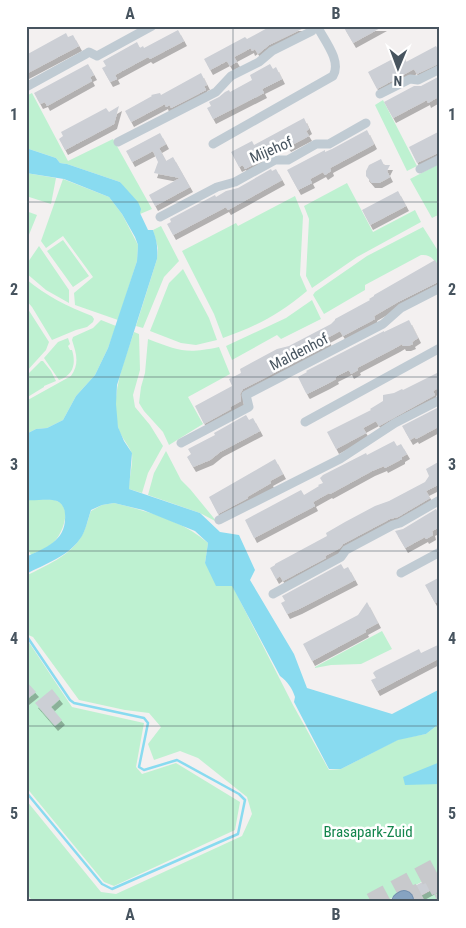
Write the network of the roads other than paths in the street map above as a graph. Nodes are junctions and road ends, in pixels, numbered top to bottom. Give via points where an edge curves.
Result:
1 (152, 26) edge
2 (314, 28) edge
3 (440, 69) edge
4 (26, 87) edge
5 (380, 94) dead end
6 (366, 123) dead end
7 (118, 142) dead end
8 (213, 144) dead end
9 (440, 159) edge
10 (420, 169) dead end
11 (160, 217) dead end
12 (440, 288) edge
13 (440, 348) edge
14 (440, 400) edge
15 (305, 422) dead end
16 (181, 443) dead end
17 (440, 500) edge
18 (219, 520) dead end
19 (440, 552) edge
20 (401, 573) dead end
21 (273, 594) dead end

1 - 4 street via 97,56 89,52
2 - 7 street, Mijehof via 231,76 216,92
2 - 8 street, Mijehof via 336,62 333,76
3 - 5 street
6 - 11 street, Mijehof via 329,144 316,144 288,160 275,160
9 - 10 street
12 - 16 street, Maldenhof via 401,308 383,324 246,395 249,407
13 - 15 street
14 - 18 street via 395,423 340,459
17 - 21 street via 346,550 342,557
19 - 20 street

